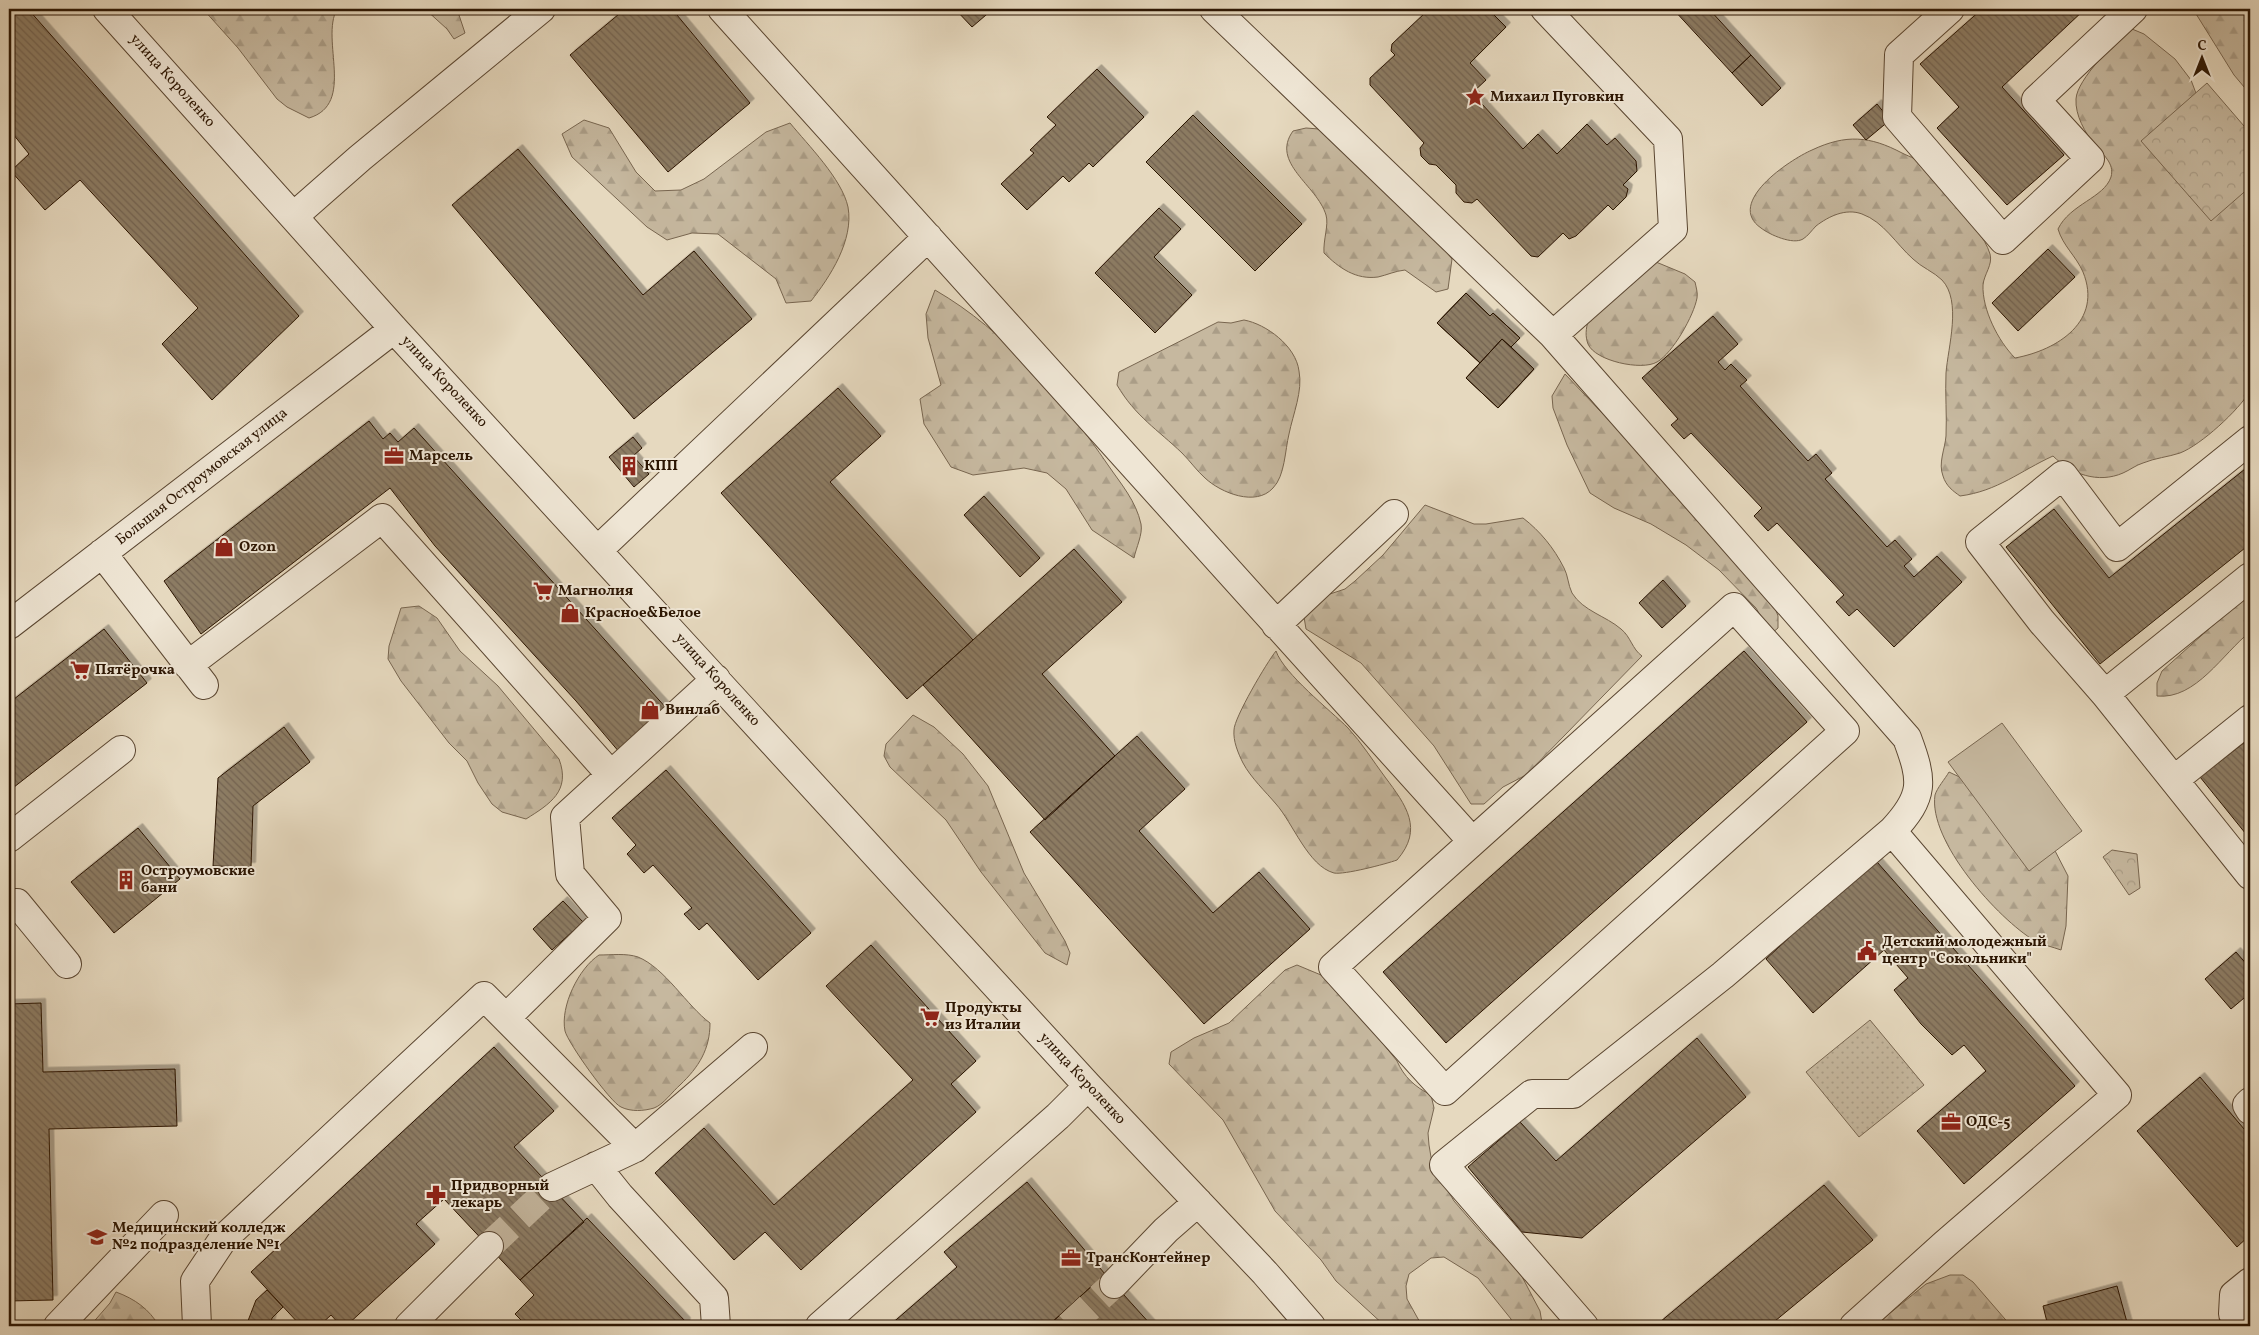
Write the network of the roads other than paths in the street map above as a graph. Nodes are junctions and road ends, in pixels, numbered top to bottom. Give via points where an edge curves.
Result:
1 (107, 9) edge
2 (541, 9) edge
3 (722, 9) edge
4 (1545, 9) edge
5 (1950, 9) edge
6 (2133, 9) edge
7 (1226, 12) edge
8 (294, 216) junction
9 (928, 238) junction
10 (394, 329) junction
11 (1553, 335) junction
12 (2250, 440) edge
13 (1394, 514) dead end
14 (598, 550) junction
15 (102, 554) junction
16 (2250, 577) edge
17 (1276, 624) junction
18 (9, 625) edge
19 (716, 679) junction
20 (2105, 694) junction
21 (2250, 719) edge
22 (121, 750) dead end
23 (612, 775) junction
24 (2174, 780) junction
25 (1892, 830) junction
26 (9, 838) edge
27 (1472, 842) junction
28 (2250, 875) edge
29 (9, 903) edge
30 (67, 964) dead end
31 (506, 1018) junction
32 (753, 1047) dead end
33 (1088, 1086) junction
34 (2250, 1102) edge
35 (2250, 1110) edge
36 (635, 1148) junction
37 (596, 1166) junction
38 (552, 1187) tunnel mouth
39 (1198, 1202) junction
40 (164, 1215) dead end
41 (489, 1246) tunnel mouth
42 (2250, 1282) edge
43 (1114, 1284) tunnel mouth
44 (1575, 1323) edge
45 (58, 1326) edge
46 (197, 1326) edge
47 (409, 1326) edge
48 (716, 1326) edge
49 (820, 1326) edge
50 (1311, 1326) edge
51 (1854, 1326) edge
52 (2242, 1326) edge

1 - 8 street, улица Короленко
2 - 8 street
3 - 9 street
4 - 11 street via 1668,139 1673,229
5 - 6 street via 1899,55 1897,117 2003,240 2090,159 2036,100
7 - 11 street
8 - 10 street, улица Короленко
9 - 14 street
9 - 17 street
10 - 14 street, улица Короленко
10 - 15 street, Большая Остроумовская улица
11 - 25 street via 1907,738 1919,770 1917,796 1908,814
12 - 20 street via 2117,547 2063,475 1980,542 2042,622
13 - 17 street
14 - 19 street, улица Короленко
15 - 18 street, Большая Остроумовская улица
15 - 23 street via 196,675 382,518
16 - 20 street
17 - 27 street
19 - 23 street
19 - 33 street, улица Короленко
20 - 24 street
21 - 24 street
22 - 26 street
23 - 31 street via 565,817 570,874 607,918
24 - 28 street
25 - 44 street via 1723,974 1573,1094 1532,1094 1444,1165
25 - 51 street via 2117,1096
27 - 27 street via 1734,607 1846,731 1445,1091 1333,967
29 - 30 street via 17,903
31 - 36 street
31 - 46 street via 484,996 223,1239 195,1281
32 - 36 street
33 - 39 street, улица Короленко
33 - 49 street
34 - 35 street via 2247,1105
36 - 37 street
37 - 38 street
37 - 48 street via 714,1298
39 - 43 street
39 - 50 street, улица Короленко
40 - 45 street
41 - 47 street
42 - 52 street via 2234,1295 2233,1314

